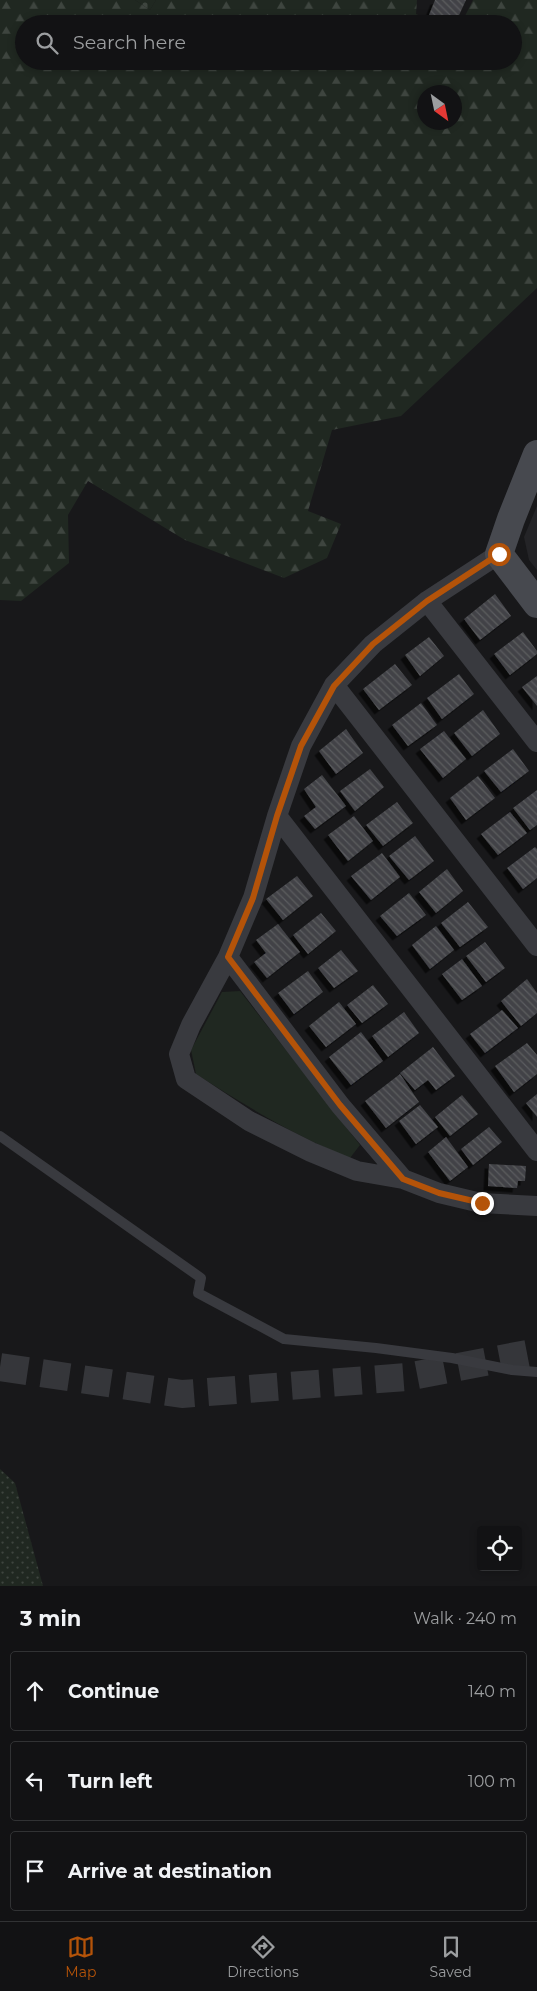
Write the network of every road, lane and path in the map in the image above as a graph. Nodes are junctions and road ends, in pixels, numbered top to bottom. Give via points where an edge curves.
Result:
1 (537, 454) edge
2 (499, 554) junction
3 (427, 601) junction
4 (537, 604) edge
5 (334, 686) junction
6 (537, 742) edge
7 (277, 816) junction
8 (537, 946) edge
9 (228, 957) junction
10 (0, 1136) edge
11 (537, 1151) edge
12 (403, 1179) junction
13 (537, 1206) edge
14 (537, 1372) edge

1 - 2 street
2 - 3 street
2 - 4 street
3 - 5 street via 373,644
3 - 6 street
5 - 7 street via 301,746
5 - 8 street
7 - 9 street via 253,898
7 - 11 street
9 - 12 street via 340,1105
9 - 12 street via 179,1054 186,1079 248,1121 311,1152 357,1171
10 - 14 lane via 201,1278 198,1293 284,1339 376,1348
12 - 13 street via 439,1193 482,1203

